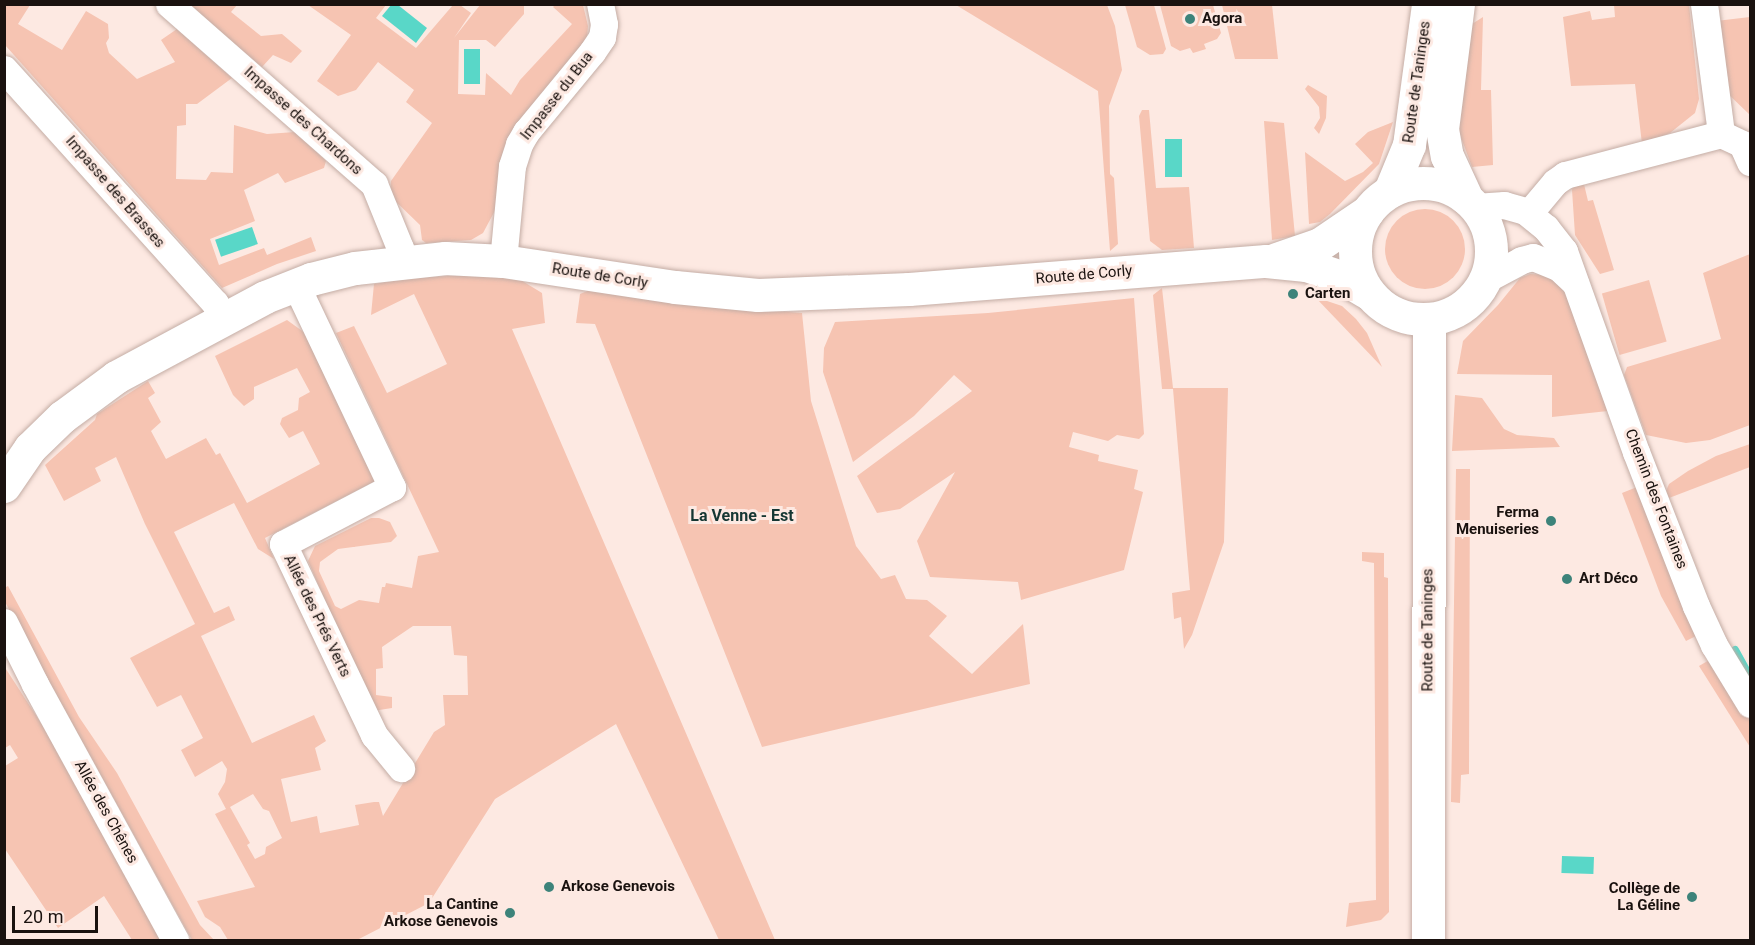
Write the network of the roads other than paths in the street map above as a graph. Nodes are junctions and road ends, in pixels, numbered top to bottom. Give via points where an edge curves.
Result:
1 (169, 4) edge
2 (600, 4) edge
3 (1428, 4) edge
4 (1458, 4) edge
5 (1704, 4) edge
6 (4, 69) edge
7 (1721, 134) junction
8 (1750, 162) edge
9 (1378, 202) junction
10 (1471, 203) junction
11 (1529, 213) junction
12 (402, 261) junction
13 (503, 261) junction
14 (1266, 261) junction
15 (1486, 279) junction
16 (296, 285) junction
17 (1578, 286) junction
18 (1370, 294) junction
19 (222, 318) junction
20 (1429, 320) junction
21 (4, 486) edge
22 (4, 622) edge
23 (4, 651) edge
24 (35, 684) junction
25 (1750, 704) edge
26 (401, 768) dead end
27 (175, 940) edge
28 (1428, 940) edge

1 - 12 street, Impasse des Chardons via 374,184
2 - 13 street, Impasse du Bua via 604,24 597,45 519,144
3 - 9 street, Route de Taninges via 1410,145
4 - 10 street, Route de Taninges via 1442,129 1447,156
5 - 7 street
6 - 19 street, Impasse des Brasses via 214,303
7 - 8 street via 1742,144
7 - 11 street via 1565,175
9 - 10 street via 1409,184 1430,183 1449,188
9 - 14 street, Route de Corly via 1320,244
9 - 18 street via 1357,235 1355,247 1358,272
10 - 11 street, Chemin des Fontaines via 1504,205
10 - 15 street via 1491,241
11 - 17 street, Chemin des Fontaines via 1564,251
12 - 13 street, Route de Corly
12 - 16 street, Route de Corly via 355,268
13 - 14 street, Route de Corly via 675,287 758,295 909,289
14 - 18 street, Route de Corly via 1306,265 1343,278
15 - 17 street, Chemin des Fontaines via 1533,257 1558,267
15 - 20 street via 1466,305
16 - 19 street, Route de Corly
16 - 26 street, Allée des Prés Verts via 392,487 283,544 374,735
17 - 25 street, Chemin des Fontaines via 1644,474 1714,645
18 - 20 street via 1399,315
19 - 21 street, Route de Corly via 116,376 88,396 30,448
20 - 28 street, Route de Taninges
22 - 24 street, Allée des Chênes
23 - 24 street, Allée des Chênes
24 - 27 street, Allée des Chênes

